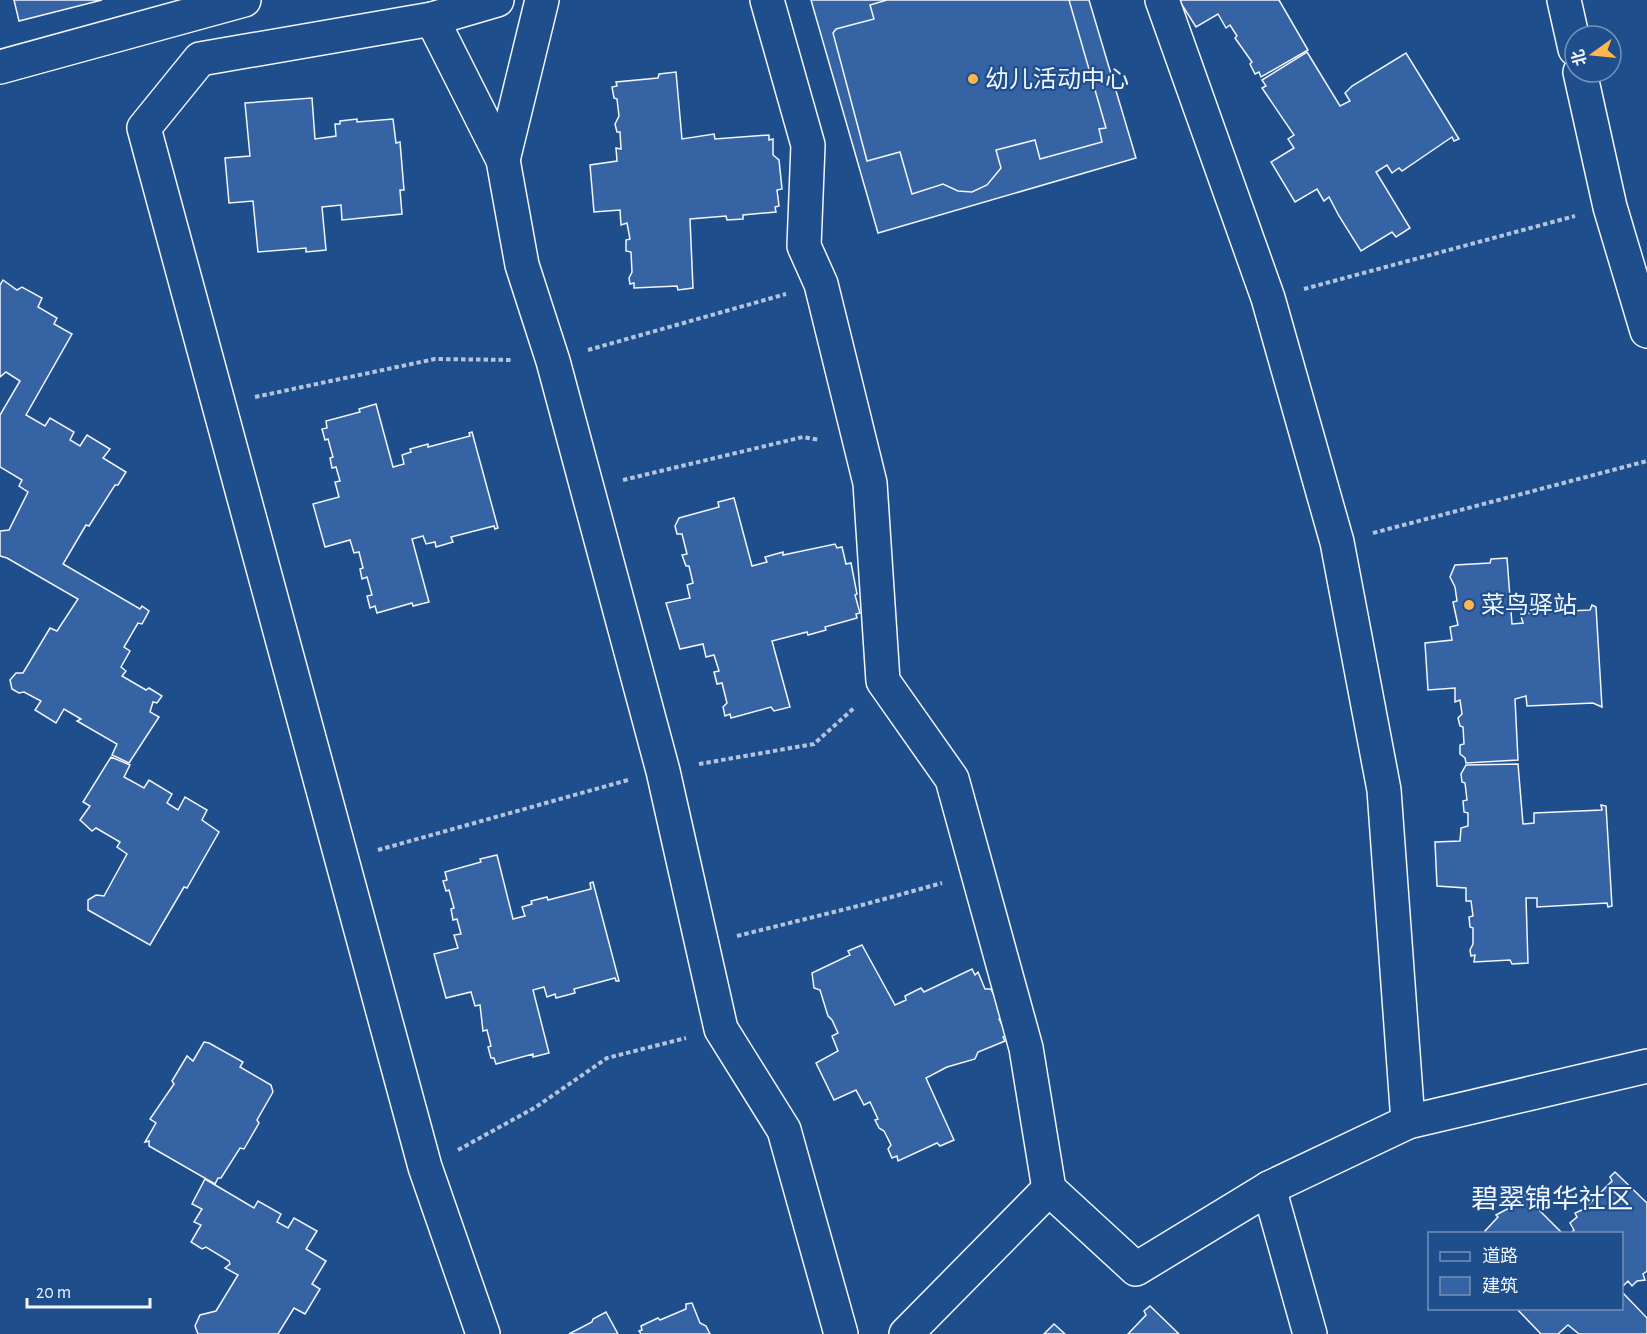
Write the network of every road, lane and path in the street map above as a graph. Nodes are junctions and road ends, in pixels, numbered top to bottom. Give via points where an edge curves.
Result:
1 (244, 0) edge
2 (497, 0) edge
3 (542, 0) edge
4 (767, 0) edge
5 (1162, 0) edge
6 (1564, 0) edge
7 (432, 19) junction
8 (1569, 24) edge
9 (0, 67) edge
10 (1583, 84) edge
11 (503, 160) junction
12 (1610, 207) junction
13 (821, 284) junction
14 (1268, 298) junction
15 (1647, 332) edge
16 (553, 361) junction
17 (219, 405) junction
18 (861, 446) junction
19 (1647, 461) edge
20 (587, 488) junction
21 (1337, 542) junction
22 (883, 681) junction
23 (663, 771) junction
24 (342, 860) junction
25 (978, 873) junction
26 (702, 945) junction
27 (721, 1029) junction
28 (1647, 1066) edge
29 (1408, 1122) junction
30 (425, 1167) junction
31 (1269, 1188) junction
32 (1049, 1189) junction
33 (483, 1334) edge
34 (841, 1334) edge
35 (906, 1334) edge
36 (1310, 1334) edge

1 - 9 street
2 - 7 street
3 - 11 street
4 - 13 street via 808,145 804,246
5 - 14 street
6 - 8 street
7 - 11 street
7 - 17 street via 200,59 144,128
10 - 12 street
11 - 16 street via 522,265
12 - 14 path
12 - 15 street
13 - 16 path
13 - 18 street
14 - 21 street
16 - 17 path via 435,359
16 - 20 street
17 - 24 street
18 - 20 path via 802,437
18 - 22 street via 870,483
19 - 21 path
20 - 23 street
21 - 29 street via 1384,790
22 - 23 path via 814,744
22 - 25 street via 952,779
23 - 24 path
23 - 26 street
24 - 30 street
25 - 26 path
25 - 32 street via 1026,1048
26 - 27 street
27 - 30 path via 607,1058 536,1107
27 - 34 street via 784,1130
28 - 29 street
29 - 31 street
30 - 33 street
31 - 32 street via 1136,1269
31 - 36 street
32 - 35 street

